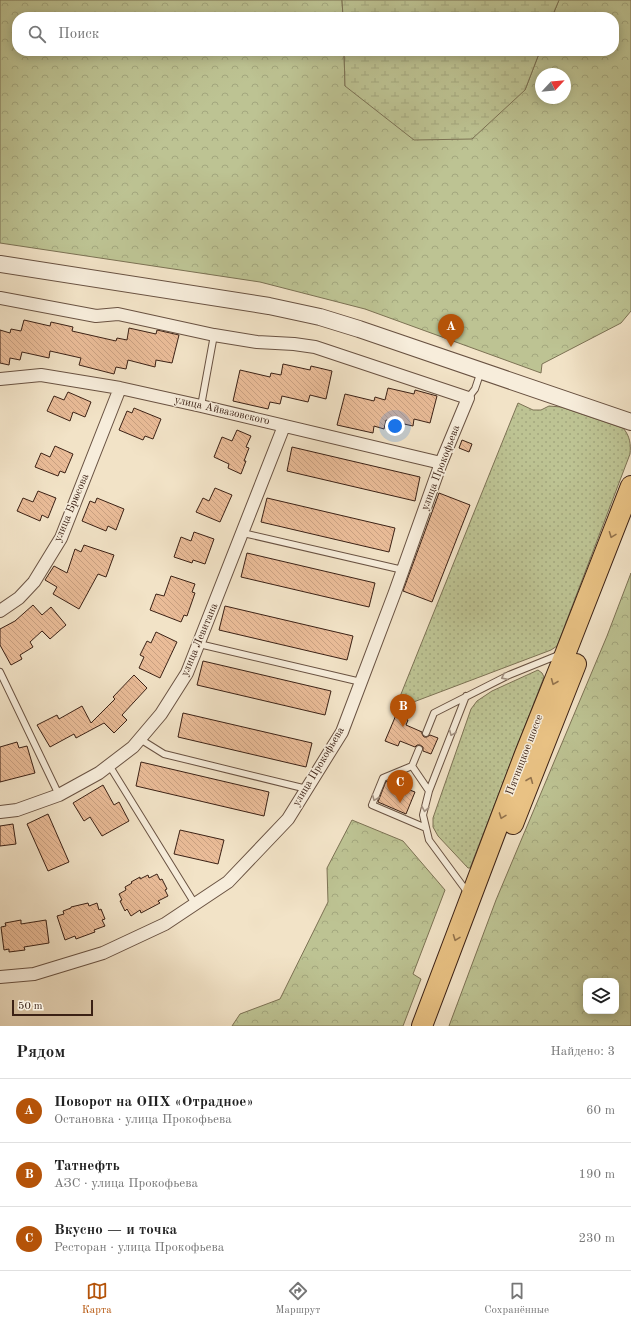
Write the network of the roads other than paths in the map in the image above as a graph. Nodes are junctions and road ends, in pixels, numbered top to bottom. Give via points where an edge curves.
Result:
1 (0, 264) edge
2 (0, 298) edge
3 (214, 335) junction
4 (481, 371) junction
5 (0, 379) edge
6 (120, 388) junction
7 (468, 398) junction
8 (201, 406) junction
9 (631, 422) edge
10 (284, 426) junction
11 (441, 463) junction
12 (631, 486) edge
13 (631, 524) edge
14 (243, 533) junction
15 (403, 570) junction
16 (0, 611) edge
17 (199, 644) junction
18 (566, 652) junction
19 (0, 672) edge
20 (361, 682) junction
21 (466, 696) junction
22 (426, 733) dead end
23 (140, 739) junction
24 (419, 749) dead end
25 (109, 765) junction
26 (412, 766) junction
27 (308, 789) junction
28 (429, 791) junction
29 (59, 795) junction
30 (0, 812) edge
31 (426, 828) junction
32 (471, 897) junction
33 (194, 904) junction
34 (0, 977) edge
35 (422, 1026) edge
36 (436, 1026) edge

1 - 4 street via 269,306 320,317
2 - 3 street via 96,316 118,314
3 - 7 street via 315,347
3 - 8 lane
4 - 7 lane via 475,390
4 - 9 street
5 - 6 street, улица Айвазовского via 41,375
6 - 8 street, улица Айвазовского
6 - 16 street, улица Брюсова via 61,538 34,582 19,598
7 - 11 street, улица Прокофьева
8 - 10 street, улица Айвазовского
10 - 11 street, улица Айвазовского
10 - 14 street, улица Левитана
11 - 15 street, улица Прокофьева
12 -> 18 main road, Пятницкое шоссе
36 -> 13 main road, Пятницкое шоссе via 502,850
14 - 15 lane
14 - 17 street, улица Левитана
15 - 20 street, улица Прокофьева
17 - 20 lane
17 - 23 street, улица Левитана via 187,673 161,714
18 -> 21 lane
18 -> 32 main road, Пятницкое шоссе
19 - 29 lane
20 - 27 street, улица Прокофьева via 342,732
21 - 22 lane via 434,713
21 -> 28 lane
23 - 25 street, улица Левитана
23 - 27 lane via 164,754
24 - 26 lane
25 - 29 street, улица Левитана
25 - 33 lane
26 - 28 lane
26 -> 31 lane via 383,778 372,805
27 - 33 street, улица Прокофьева via 288,819 228,882
28 -> 31 lane via 424,815
29 - 30 street, улица Левитана via 17,810
31 - 32 lane via 429,840
32 -> 35 main road, Пятницкое шоссе
33 - 34 street, улица Прокофьева via 165,924 104,953 34,974

